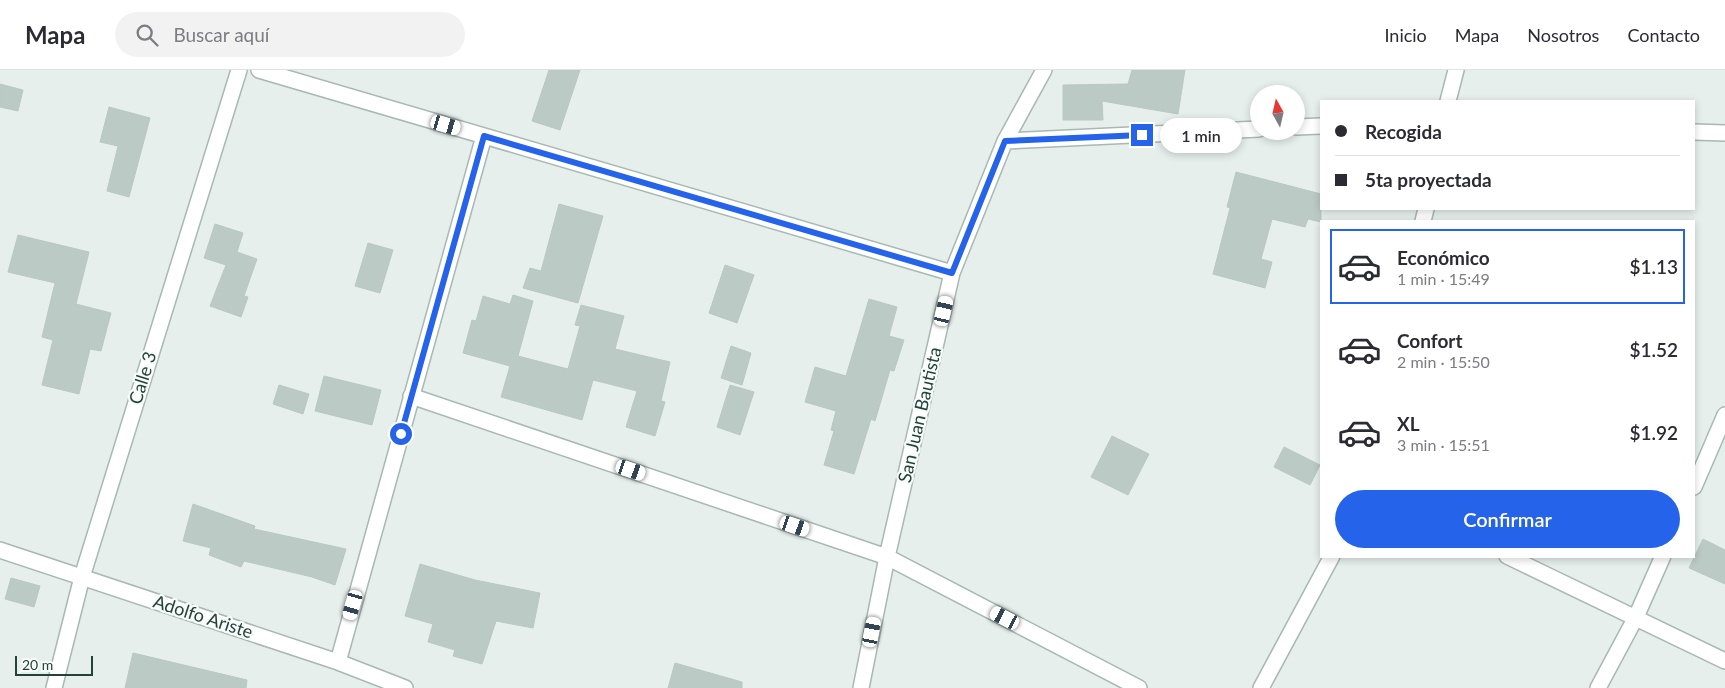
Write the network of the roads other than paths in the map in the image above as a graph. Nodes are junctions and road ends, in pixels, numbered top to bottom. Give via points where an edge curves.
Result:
1 (239, 70) edge
2 (259, 70) edge
3 (1044, 70) edge
4 (1456, 70) edge
5 (1448, 100) edge
6 (1320, 126) edge
7 (1305, 127) edge
8 (1250, 129) edge
9 (1695, 132) edge
10 (1725, 133) edge
11 (484, 136) junction
12 (1005, 141) junction
13 (952, 273) junction
14 (411, 396) junction
15 (1725, 415) edge
16 (1695, 484) edge
17 (0, 550) edge
18 (887, 557) junction
19 (1331, 558) edge
20 (1511, 558) edge
21 (1662, 558) edge
22 (82, 577) junction
23 (1636, 617) junction
24 (1725, 661) edge
25 (338, 662) junction
26 (386, 685) edge
27 (54, 688) edge
28 (405, 688) edge
29 (861, 688) edge
30 (1139, 688) edge
31 (1261, 688) edge
32 (1598, 688) edge

1 - 22 street, Calle 3
2 - 11 street
3 - 12 street, San Juan Bautista
4 - 5 street
6 - 7 street
8 - 12 street
9 - 10 street
11 - 13 street
11 - 14 street
12 - 13 street, San Juan Bautista
13 - 18 street, San Juan Bautista
14 - 18 street
14 - 25 street
15 - 16 street
17 - 22 street, Adolfo Ariste
18 - 29 street, San Juan Bautista
18 - 30 street
19 - 31 street
20 - 23 street
21 - 23 street
22 - 25 street, Adolfo Ariste
22 - 27 street, Calle 3
23 - 24 street
23 - 32 street
25 - 26 street, Adolfo Ariste
26 - 28 street, Adolfo Ariste

